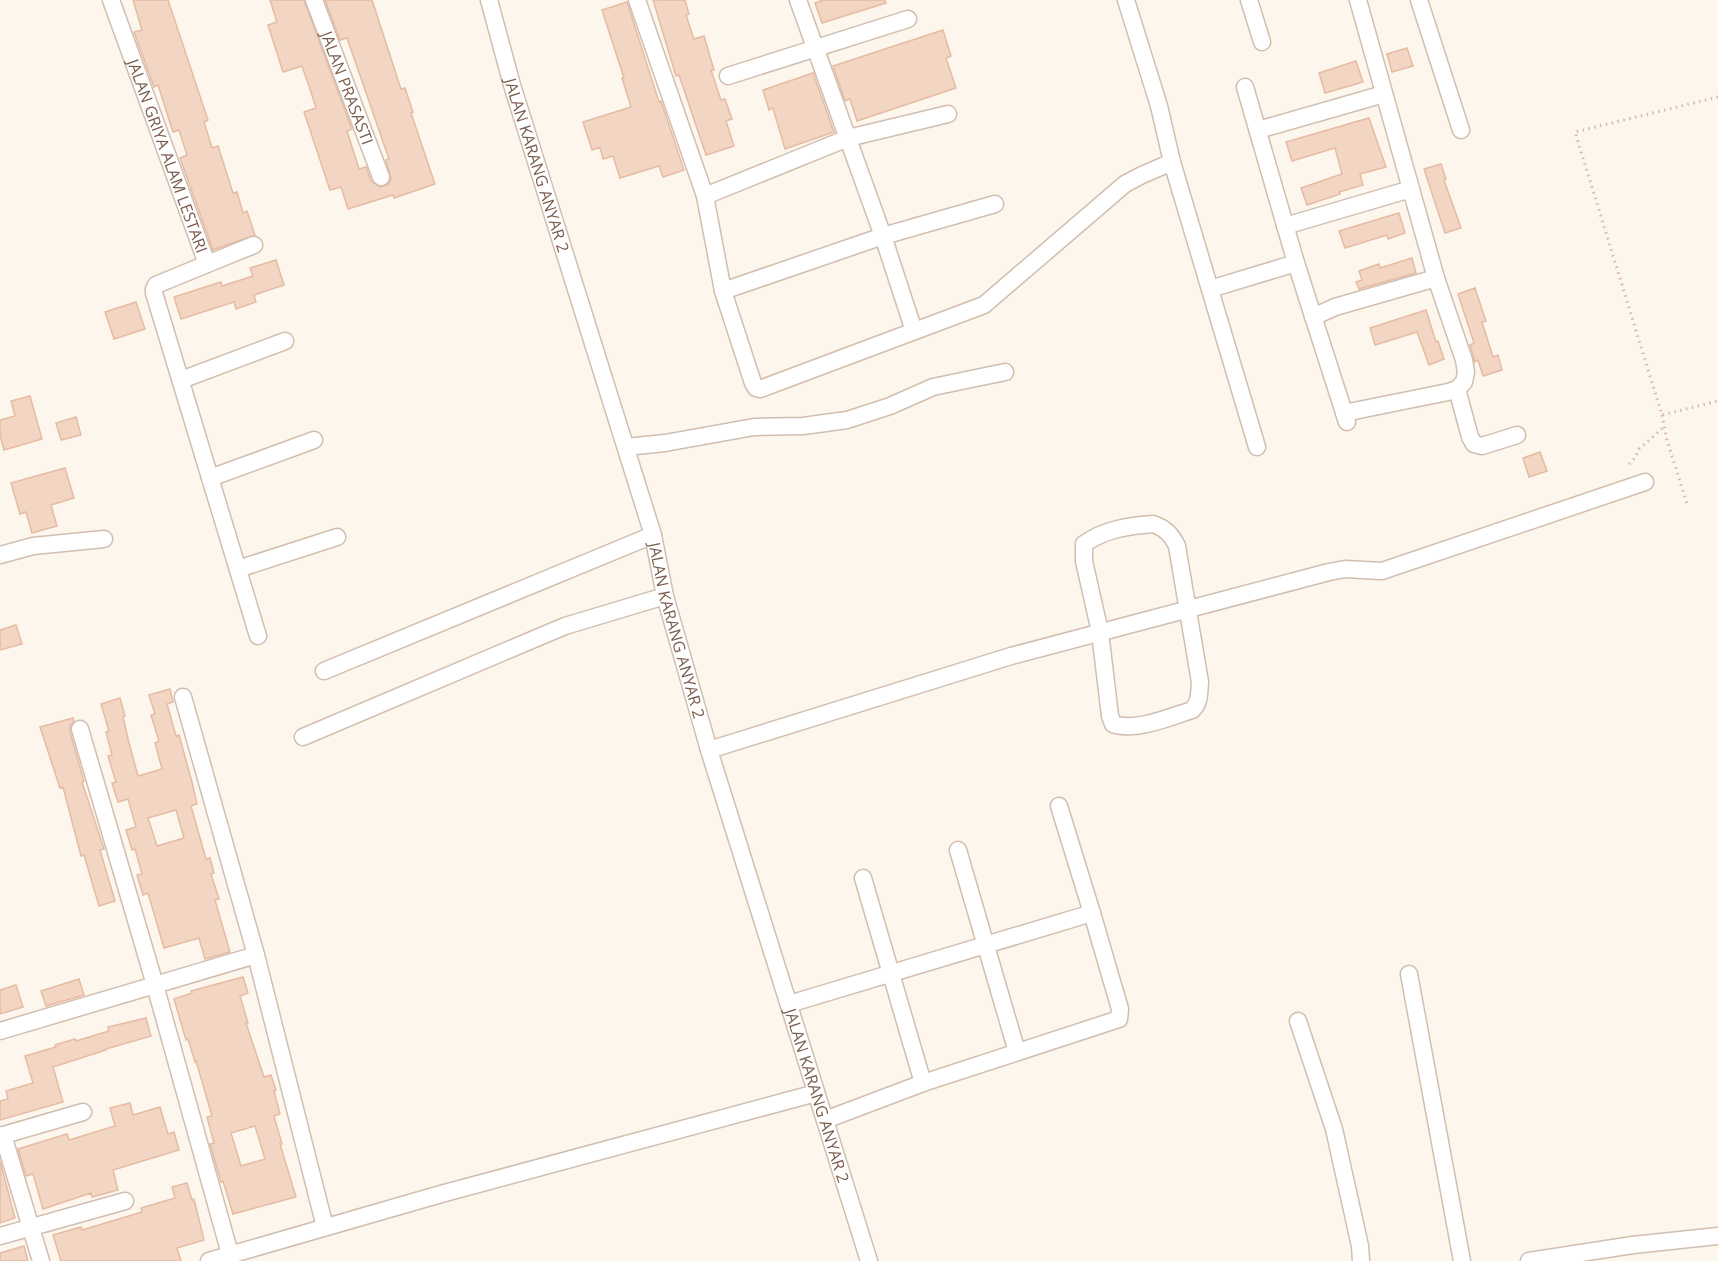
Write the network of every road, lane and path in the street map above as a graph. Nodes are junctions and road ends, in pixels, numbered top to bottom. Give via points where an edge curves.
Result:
1 (111, 0) edge
2 (314, 0) edge
3 (489, 0) edge
4 (637, 0) edge
5 (798, 0) edge
6 (1126, 0) edge
7 (1249, 0) edge
8 (1358, 0) edge
9 (1419, 0) edge
10 (908, 18) dead end
11 (1262, 42) dead end
12 (815, 48) junction
13 (728, 76) dead end
14 (1245, 87) dead end
15 (1384, 94) junction
16 (1718, 97) edge
17 (948, 114) dead end
18 (1257, 130) junction
19 (1461, 130) dead end
20 (848, 138) junction
21 (1172, 162) junction
22 (381, 177) dead end
23 (1411, 189) junction
24 (705, 196) junction
25 (995, 204) dead end
26 (1285, 226) junction
27 (883, 236) junction
28 (254, 245) dead end
29 (1296, 263) junction
30 (207, 264) junction
31 (1436, 278) junction
32 (1210, 289) junction
33 (723, 291) junction
34 (1313, 317) junction
35 (914, 331) junction
36 (285, 341) dead end
37 (1005, 372) dead end
38 (181, 380) junction
39 (1457, 388) junction
40 (1718, 401) edge
41 (1662, 415) junction
42 (1664, 427) junction
43 (1517, 435) dead end
44 (314, 440) dead end
45 (626, 447) junction
46 (1257, 447) dead end
47 (1629, 464) dead end
48 (210, 478) junction
49 (1645, 482) dead end
50 (1687, 504) dead end
51 (653, 534) junction
52 (337, 537) dead end
53 (104, 540) dead end
54 (0, 555) edge
55 (238, 569) junction
56 (665, 596) junction
57 (1188, 609) junction
58 (1100, 632) junction
59 (258, 636) dead end
60 (324, 671) dead end
61 (183, 697) dead end
62 (81, 729) dead end
63 (303, 737) dead end
64 (708, 750) junction
65 (1059, 806) dead end
66 (958, 850) dead end
67 (863, 878) dead end
68 (1092, 913) junction
69 (986, 946) junction
70 (256, 955) junction
71 (891, 974) junction
72 (1409, 974) dead end
73 (155, 984) junction
74 (789, 1004) junction
75 (1298, 1022) dead end
76 (0, 1031) edge
77 (1017, 1052) junction
78 (923, 1083) junction
79 (816, 1093) junction
80 (82, 1112) dead end
81 (825, 1120) junction
82 (1, 1136) edge
83 (125, 1202) dead end
84 (32, 1226) junction
85 (325, 1227) junction
86 (0, 1236) edge
87 (1718, 1236) edge
88 (230, 1254) junction
89 (42, 1261) edge
90 (209, 1261) edge
91 (868, 1261) edge
92 (1361, 1261) edge
93 (1462, 1261) edge
94 (1528, 1261) edge

1 - 30 street, JALAN GRIYA ALAM LESTARI
2 - 22 street, JALAN PRASASTI
3 - 45 street, JALAN KARANG ANYAR 2
4 - 24 street
5 - 12 street
6 - 21 street
7 - 11 street
8 - 15 street
9 - 19 street
10 - 12 street
12 - 13 street
12 - 20 street
14 - 18 street
15 - 18 street
15 - 23 street
16 - 41 path via 1575,132
17 - 20 street
18 - 26 street
20 - 24 street
20 - 27 street
21 - 32 street
21 - 35 street via 1125,184 984,305
23 - 26 street
23 - 31 street
24 - 33 street
25 - 27 street
26 - 29 street
27 - 33 street
27 - 35 street
28 - 30 street, JALAN GRIYA ALAM LESTARI
29 - 32 street
29 - 34 street
30 - 38 street via 154,289
31 - 34 street
31 - 39 street via 1464,360 1464,382
32 - 46 street
33 - 35 street via 753,383 760,389
34 - 39 street via 1346,419
36 - 38 street
37 - 45 street via 933,387 847,420 754,427
38 - 48 street
39 - 43 street via 1474,444 1482,446
40 - 41 path
41 - 42 path
42 - 47 path via 1639,449
42 - 50 path
44 - 48 street
45 - 51 street, JALAN KARANG ANYAR 2
48 - 55 street
49 - 57 street via 1382,571 1329,572
51 - 56 street, JALAN KARANG ANYAR 2
51 - 60 street
52 - 55 street
53 - 54 street via 33,546
55 - 59 street
56 - 63 street via 565,626
56 - 64 street, JALAN KARANG ANYAR 2
57 - 58 street
57 - 58 street via 1177,546 1168,532 1153,525 1113,530 1094,537 1084,544 1083,550
57 - 58 street via 1200,682 1197,705 1192,710 1134,727 1113,724 1110,716
58 - 64 street
61 - 70 street
62 - 73 street
64 - 74 street, JALAN KARANG ANYAR 2
65 - 68 street
66 - 69 street
67 - 71 street
68 - 69 street
68 - 77 street via 1119,1018
69 - 71 street
69 - 77 street
70 - 73 street
70 - 85 street
71 - 74 street
71 - 78 street
72 - 93 street
73 - 76 street
73 - 88 street
74 - 79 street, JALAN KARANG ANYAR 2
75 - 92 street via 1334,1129
77 - 78 street
78 - 81 street
79 - 81 street, JALAN KARANG ANYAR 2
79 - 85 street
80 - 82 street
81 - 91 street, JALAN KARANG ANYAR 2
82 - 84 street
83 - 84 street
84 - 86 street
84 - 89 street
85 - 88 street
87 - 94 street
88 - 90 street

